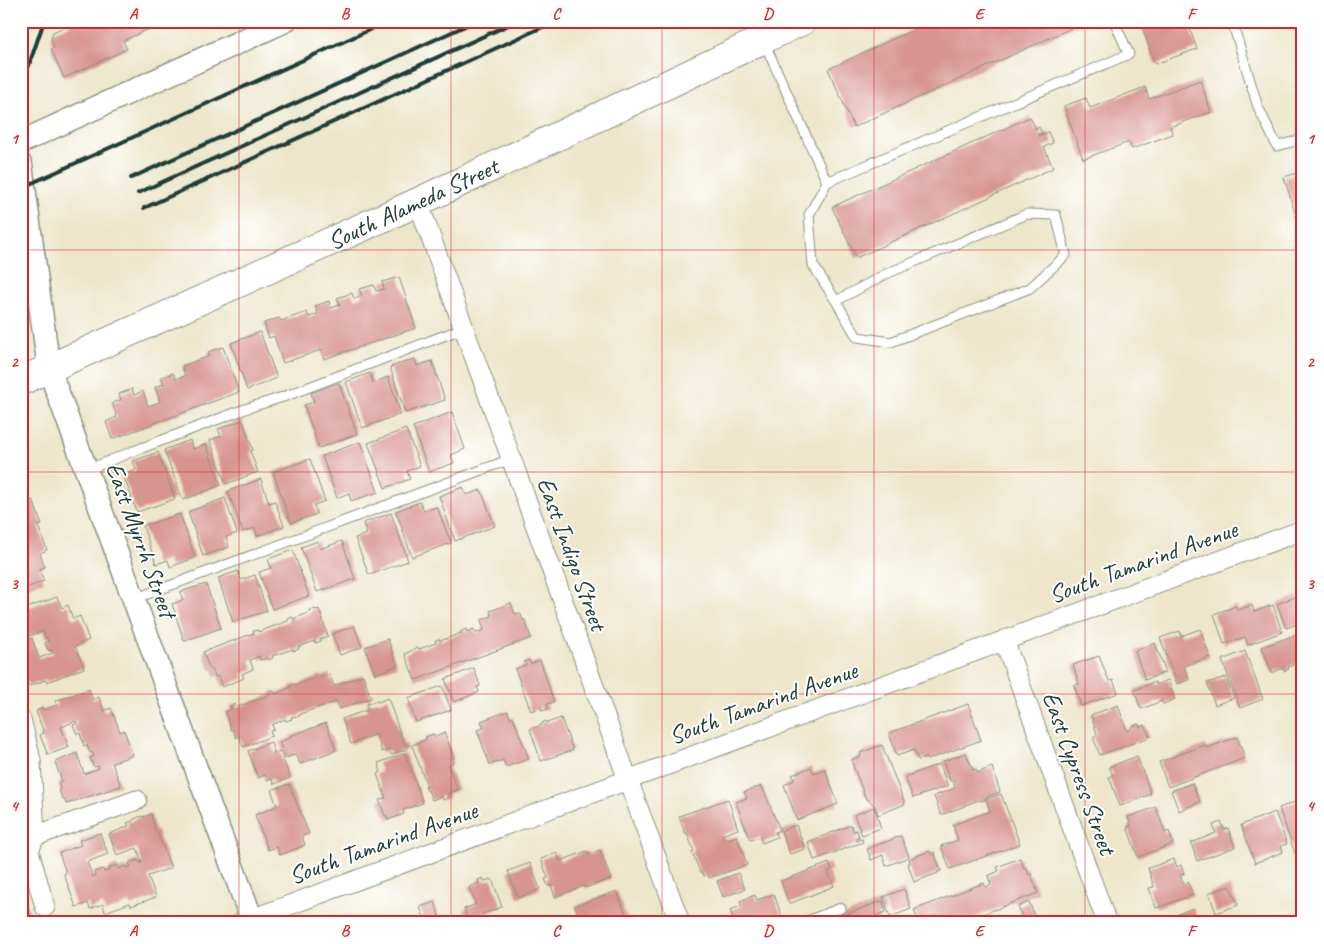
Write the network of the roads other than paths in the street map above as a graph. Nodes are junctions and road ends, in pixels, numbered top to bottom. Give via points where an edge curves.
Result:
1 (285, 21) edge
2 (802, 21) edge
3 (1114, 21) edge
4 (1232, 21) edge
5 (763, 40) junction
6 (1303, 139) edge
7 (21, 142) edge
8 (21, 166) edge
9 (827, 182) junction
10 (418, 202) junction
11 (836, 301) junction
12 (464, 328) junction
13 (48, 369) junction
14 (21, 381) edge
15 (511, 459) junction
16 (86, 470) junction
17 (1303, 530) edge
18 (133, 600) junction
19 (1004, 640) junction
20 (21, 720) edge
21 (628, 780) junction
22 (136, 800) dead end
23 (29, 848) edge
24 (45, 907) dead end
25 (841, 908) dead end
26 (249, 921) edge
27 (680, 923) edge
28 (802, 923) edge
29 (1107, 923) edge

1 - 7 street via 256,31
2 - 5 main road, South Alameda Street
3 - 9 lane via 1129,54
4 - 6 lane via 1258,107 1277,146
5 - 9 lane
5 - 10 main road, South Alameda Street
8 - 13 street, East Myrrh Street
9 - 11 lane via 809,215 813,265
10 - 12 street, East Indigo Street
10 - 13 main road, South Alameda Street
11 - 11 lane via 856,337 891,342 919,332 1030,288 1066,255 1056,215 1027,214 886,274
12 - 15 street, East Indigo Street
12 - 16 lane
13 - 14 main road, South Alameda Street
13 - 16 street, East Myrrh Street
15 - 18 lane
15 - 21 street, East Indigo Street
16 - 18 street, East Myrrh Street
17 - 19 street, South Tamarind Avenue
18 - 26 street, East Myrrh Street
19 - 21 street, South Tamarind Avenue
19 - 29 street, East Cypress Street
20 - 23 street via 31,760
21 - 26 street, South Tamarind Avenue
21 - 27 street, East Indigo Street
22 - 23 street
23 - 24 street
25 - 28 lane

